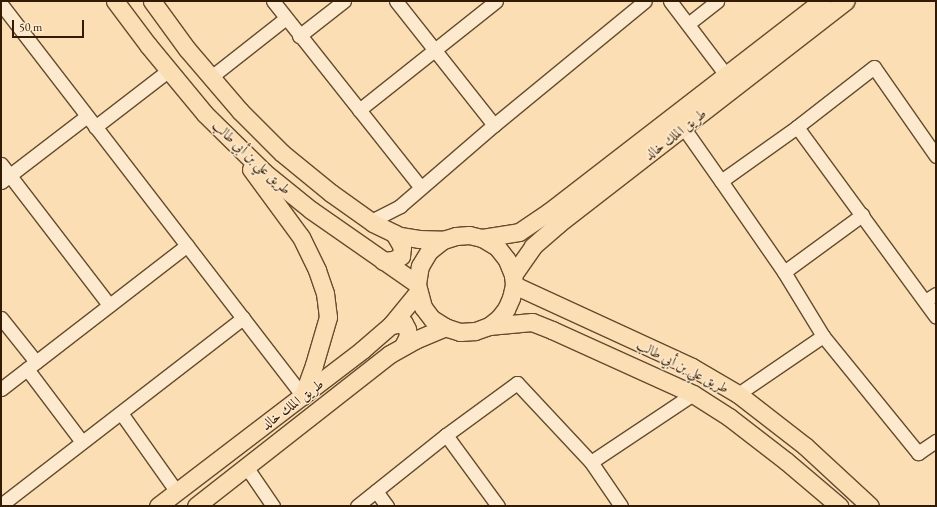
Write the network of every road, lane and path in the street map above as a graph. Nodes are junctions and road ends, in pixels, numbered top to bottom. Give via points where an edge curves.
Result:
1 (115, 1) edge
2 (152, 1) edge
3 (273, 1) edge
4 (344, 1) edge
5 (396, 1) edge
6 (496, 1) edge
7 (645, 1) edge
8 (670, 1) edge
9 (717, 1) edge
10 (822, 1) edge
11 (846, 1) edge
12 (1, 4) edge
13 (286, 18) junction
14 (688, 24) junction
15 (299, 36) junction
16 (434, 50) junction
17 (169, 70) junction
18 (726, 74) junction
19 (211, 77) junction
20 (359, 110) junction
21 (87, 116) junction
22 (494, 125) junction
23 (797, 126) junction
24 (95, 127) junction
25 (683, 127) junction
26 (225, 133) junction
27 (936, 156) edge
28 (1, 164) edge
29 (5, 179) edge
30 (721, 181) junction
31 (421, 188) junction
32 (862, 215) junction
33 (371, 221) junction
34 (519, 232) junction
35 (394, 233) junction
36 (482, 238) junction
37 (443, 240) junction
38 (187, 245) junction
39 (533, 246) junction
40 (383, 261) junction
41 (784, 272) junction
42 (513, 280) junction
43 (417, 288) junction
44 (936, 294) edge
45 (925, 301) junction
46 (109, 305) junction
47 (936, 317) edge
48 (243, 318) junction
49 (2, 322) edge
50 (391, 325) junction
51 (489, 326) junction
52 (445, 327) junction
53 (823, 336) junction
54 (403, 346) junction
55 (31, 366) junction
56 (1, 389) edge
57 (693, 394) junction
58 (738, 394) junction
59 (303, 396) junction
60 (121, 413) junction
61 (446, 435) junction
62 (936, 441) edge
63 (82, 442) junction
64 (591, 462) junction
65 (247, 468) junction
66 (376, 491) junction
67 (177, 492) junction
68 (7, 504) edge
69 (837, 504) edge
70 (870, 505) edge
71 (158, 506) edge
72 (196, 506) edge
73 (273, 506) edge
74 (356, 506) edge
75 (387, 506) edge
76 (498, 506) edge
77 (621, 506) edge

1 - 17 main road, طريق علي بن أبي طالب
2 - 19 main road, طريق علي بن أبي طالب
3 - 13 street
4 - 15 street
5 - 16 street
6 - 16 street
7 - 22 street
8 - 14 street
9 - 14 street
10 - 18 main road, طريق الملك خالد
11 - 25 main road, طريق الملك خالد
12 - 21 street
13 - 15 street
13 - 19 street
14 - 18 street
15 - 20 street
16 - 20 street
16 - 22 street
17 - 24 street
17 - 26 main road, طريق علي بن أبي طالب via 205,114
18 - 34 main road, طريق الملك خالد via 550,212
19 - 33 main road, طريق علي بن أبي طالب via 240,111 282,153 331,193
20 - 31 street
21 - 24 street
21 - 29 street
22 - 31 street
23 - 27 street via 874,66
23 - 30 street
23 - 32 street
24 - 38 street
25 - 30 street
25 - 39 main road, طريق الملك خالد
26 - 40 main road, طريق علي بن أبي طالب via 264,172 311,210
26 - 59 main road via 301,237 325,293 328,317
28 - 29 street
29 - 46 street
30 - 41 street
31 - 33 street via 400,206
32 - 41 street
32 - 45 street
33 - 35 main road, طريق علي بن أبي طالب
34 - 36 main road, طريق الملك خالد
34 - 39 main road via 521,246
35 - 37 main road, طريق علي بن أبي طالب via 419,239
35 - 40 main road via 403,252 398,259
36 - 37 main road via 469,235
36 - 42 main road via 497,247 507,260
37 - 43 main road via 429,251 420,266
38 - 46 street
38 - 48 street
39 - 42 main road, طريق الملك خالد
40 - 43 main road, طريق علي بن أبي طالب
41 - 53 street
42 - 51 main road via 512,298 499,318
42 - 58 main road, طريق علي بن أبي طالب via 692,367
43 - 50 main road, طريق الملك خالد
43 - 52 main road via 423,306 432,319
44 - 45 street
45 - 47 street
46 - 55 street
48 - 59 street
48 - 60 street
49 - 55 street
50 - 54 main road via 404,323 408,336
50 - 59 main road, طريق الملك خالد
51 - 52 main road via 475,331 460,332
51 - 57 main road, طريق علي بن أبي طالب via 532,322
52 - 54 main road, طريق الملك خالد
53 - 58 street
53 - 62 street via 918,453
54 - 65 main road, طريق الملك خالد via 370,369
55 - 56 street
55 - 63 street
57 - 64 street
57 - 69 main road, طريق علي بن أبي طالب via 786,461
58 - 70 main road, طريق علي بن أبي طالب via 805,446
59 - 67 main road, طريق الملك خالد
60 - 63 street
60 - 67 street
61 - 64 street via 517,383
61 - 66 street
61 - 76 street
63 - 68 street
64 - 77 street
65 - 72 main road, طريق الملك خالد
65 - 73 street
66 - 74 street
66 - 75 street
67 - 71 main road, طريق الملك خالد

